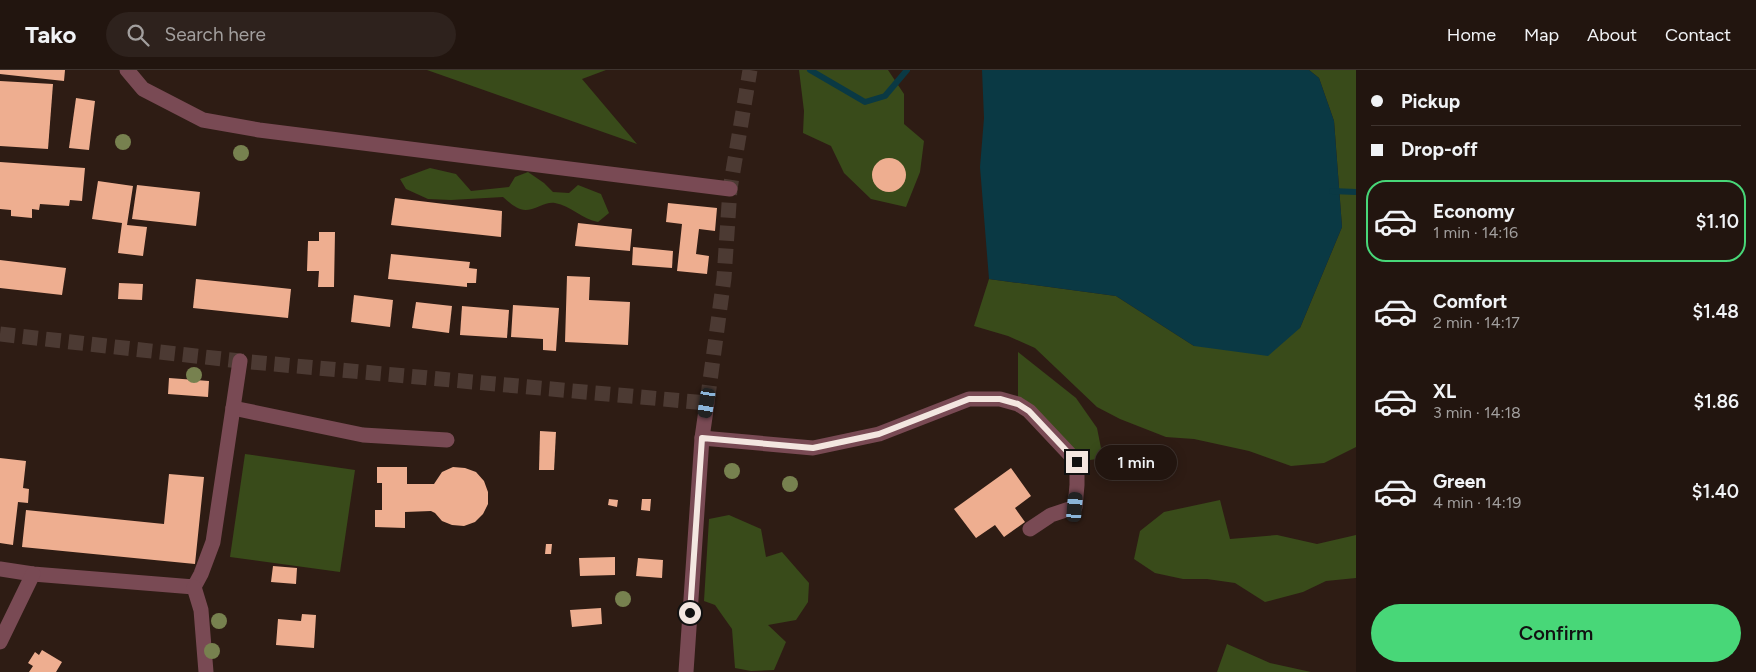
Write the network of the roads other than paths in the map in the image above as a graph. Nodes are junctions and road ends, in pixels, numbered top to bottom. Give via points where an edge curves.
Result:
1 (127, 70) edge
2 (730, 190) dead end
3 (240, 361) dead end
4 (707, 403) dead end
5 (233, 408) junction
6 (702, 438) junction
7 (447, 440) dead end
8 (1030, 529) dead end
9 (0, 569) edge
10 (33, 574) junction
11 (194, 587) junction
12 (0, 642) edge
13 (206, 672) edge
14 (686, 672) edge

1 - 2 street via 143,89 212,122
3 - 5 street
4 - 6 street
5 - 7 street via 363,435
5 - 11 street via 213,542
6 - 8 street via 813,448 879,434 969,399 1000,399 1029,411 1077,462 1075,507 1051,515
6 - 14 street
9 - 10 street
10 - 11 street
10 - 12 street
11 - 13 street via 201,610

